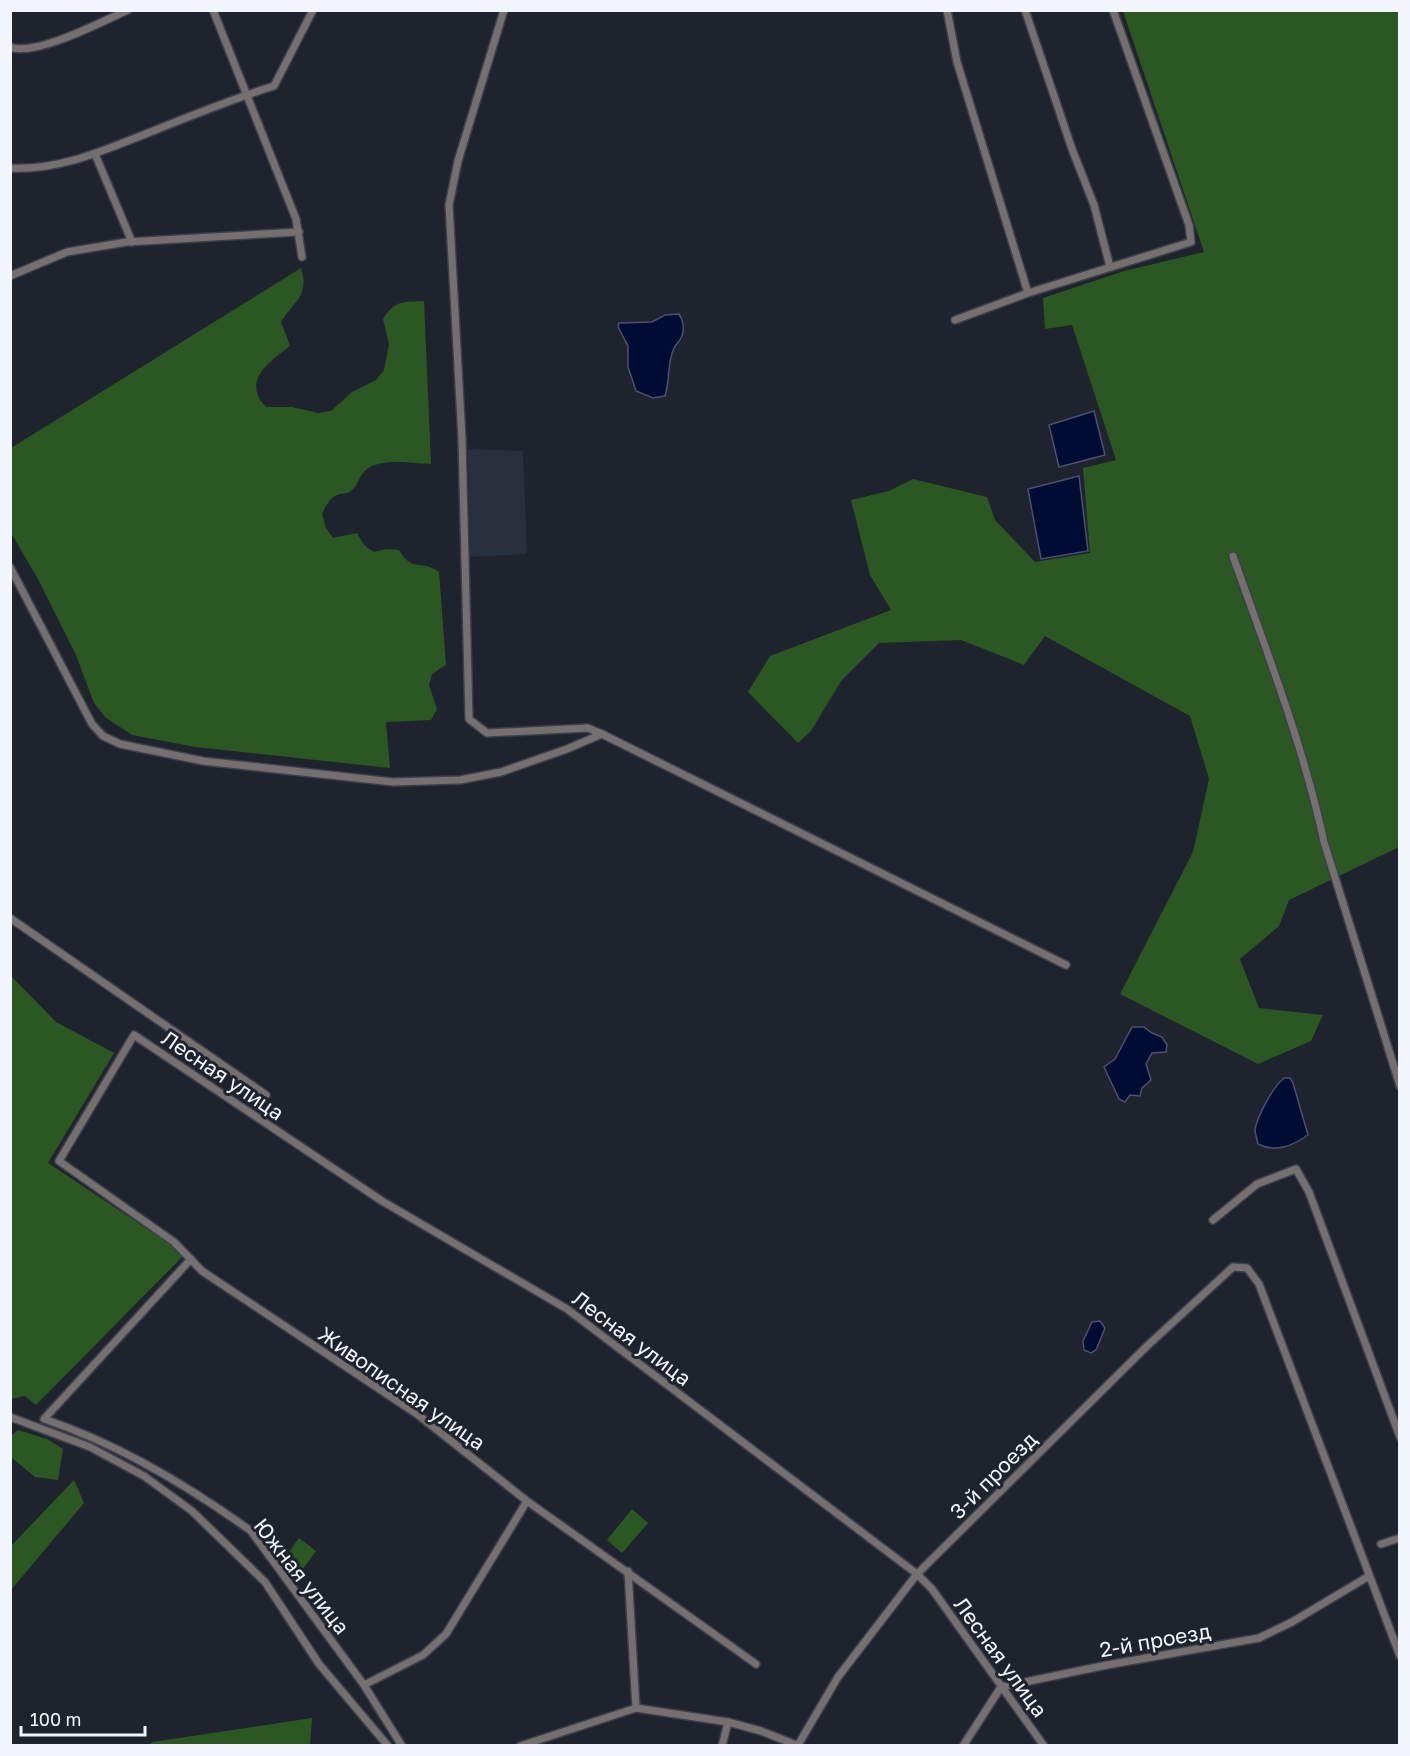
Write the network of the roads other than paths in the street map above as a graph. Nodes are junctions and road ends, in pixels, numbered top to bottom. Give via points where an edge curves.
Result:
1 (128, 10) edge
2 (213, 10) edge
3 (313, 10) edge
4 (504, 10) edge
5 (947, 10) edge
6 (1025, 10) edge
7 (1113, 10) edge
8 (10, 47) edge
9 (246, 94) junction
10 (95, 154) junction
11 (10, 168) edge
12 (300, 231) junction
13 (132, 242) junction
14 (302, 256) dead end
15 (1110, 267) junction
16 (10, 276) edge
17 (1028, 293) junction
18 (955, 320) dead end
19 (1233, 556) dead end
20 (10, 567) edge
21 (602, 734) junction
22 (10, 918) edge
23 (1066, 965) dead end
24 (1400, 1086) edge
25 (266, 1095) dead end
26 (59, 1161) joint
27 (1214, 1220) dead end
28 (191, 1259) junction
29 (10, 1417) edge
30 (1400, 1437) edge
31 (528, 1501) junction
32 (1400, 1539) edge
33 (1382, 1544) dead end
34 (628, 1571) junction
35 (917, 1574) junction
36 (1369, 1576) junction
37 (1400, 1656) edge
38 (756, 1664) dead end
39 (364, 1685) junction
40 (1001, 1687) junction
41 (636, 1708) junction
42 (728, 1722) junction
43 (798, 1745) edge
44 (388, 1746) edge
45 (402, 1746) edge
46 (520, 1746) edge
47 (722, 1746) edge
48 (963, 1746) edge
49 (1044, 1746) edge

1 - 8 street via 41,47
2 - 9 street
3 - 9 street via 274,86
4 - 21 street via 458,162 449,205 462,439 469,719 487,733 588,728
5 - 17 street via 957,62
6 - 15 street via 1095,206
7 - 15 street via 1189,225 1191,242
9 - 10 street
9 - 12 street
10 - 11 street via 54,166
10 - 13 street
12 - 13 street
12 - 14 street
13 - 16 street via 67,252
15 - 17 street
17 - 18 street
19 - 24 street via 1294,730 1324,842
20 - 21 street via 92,724 103,736 120,744 203,761 417,782 460,780 501,772
21 - 23 street
22 - 25 street
26 - 28 street, Живописная улица via 174,1242
26 - 35 street, Лесная улица via 134,1035 382,1201 567,1308
27 - 30 street via 1257,1184 1296,1169 1309,1192
28 - 31 street, Живописная улица via 417,1414
28 - 39 street, Южная улица via 44,1419 135,1457 251,1531
29 - 44 street via 90,1447 144,1476 192,1511 265,1582 319,1664
31 - 34 street, Живописная улица
31 - 39 street via 446,1634 423,1655
32 - 33 street
34 - 38 street, Живописная улица
34 - 41 street
35 - 36 street, 3-й проезд via 1146,1347 1233,1267 1247,1268 1258,1284
35 - 40 street, Лесная улица via 932,1588
35 - 43 street, 3-й проезд via 838,1677
36 - 37 street
36 - 40 street, 2-й проезд via 1259,1638
39 - 45 street, Южная улица
40 - 48 street
40 - 49 street, Лесная улица
41 - 42 street
41 - 46 street
42 - 43 street
42 - 47 street

